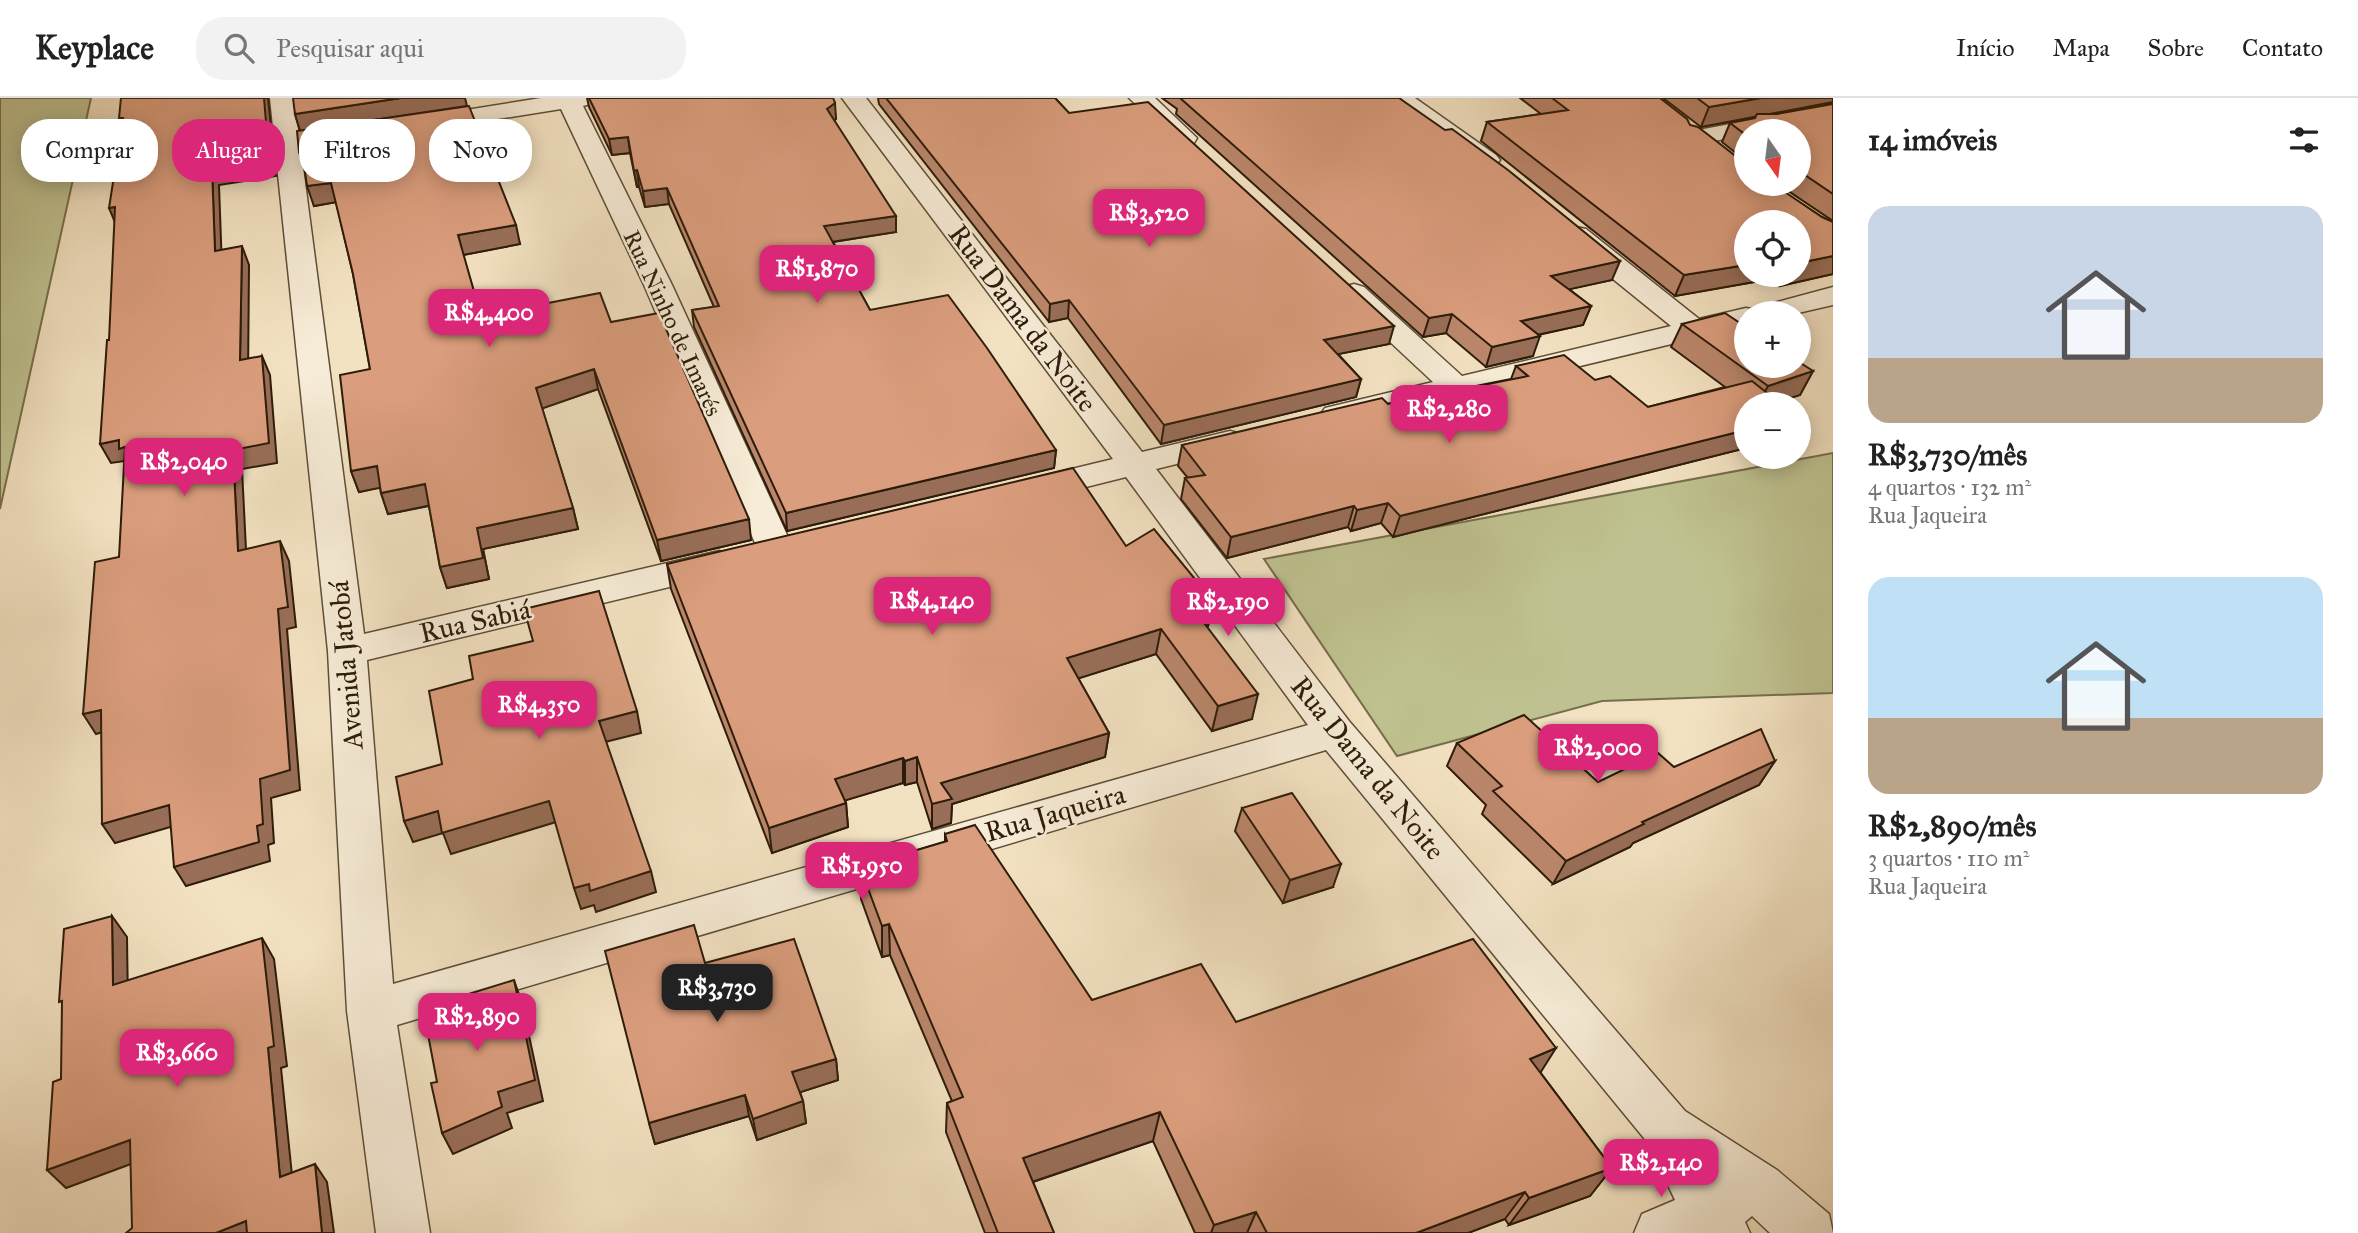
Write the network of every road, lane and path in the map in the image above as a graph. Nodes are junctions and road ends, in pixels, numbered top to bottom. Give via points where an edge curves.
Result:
1 (282, 98) edge
2 (854, 98) edge
3 (1141, 98) edge
4 (1401, 98) edge
5 (573, 99) edge
6 (1833, 112) edge
7 (415, 125) edge
8 (1693, 138) edge
9 (1202, 154) edge
10 (1509, 178) edge
11 (1559, 221) edge
12 (1338, 278) edge
13 (1833, 296) edge
14 (1811, 301) edge
15 (1734, 320) edge
16 (1694, 330) junction
17 (1455, 386) junction
18 (1308, 422) edge
19 (1255, 435) edge
20 (1135, 465) junction
21 (1002, 496) edge
22 (790, 547) joint
23 (347, 651) junction
24 (1335, 732) junction
25 (372, 1011) junction
26 (1666, 1126) junction
27 (1759, 1188) junction
28 (1716, 1223) edge
29 (403, 1233) edge
30 (1661, 1233) edge
31 (1810, 1233) edge

1 - 23 street, Avenida Jatobá via 301,141
2 - 20 street, Rua Dama da Noite
3 - 9 street
4 - 10 street
5 - 7 street
5 - 22 street, Rua Ninho de Imarés via 658,285
6 - 8 street
11 - 16 street
12 - 17 street
13 - 14 street
15 - 16 street
16 - 17 street
17 - 18 street
19 - 20 street
20 - 21 street
20 - 24 street, Rua Dama da Noite
22 - 23 street, Rua Sabiá
23 - 25 street, Avenida Jatobá
24 - 25 street, Rua Jaqueira
24 - 26 street, Rua Dama da Noite
25 - 29 street, Avenida Jatobá
26 - 27 street, Rua Dama da Noite
26 - 28 street, Rua Dama da Noite
27 - 28 street
27 - 31 street, Rua Dama da Noite
28 - 30 street

